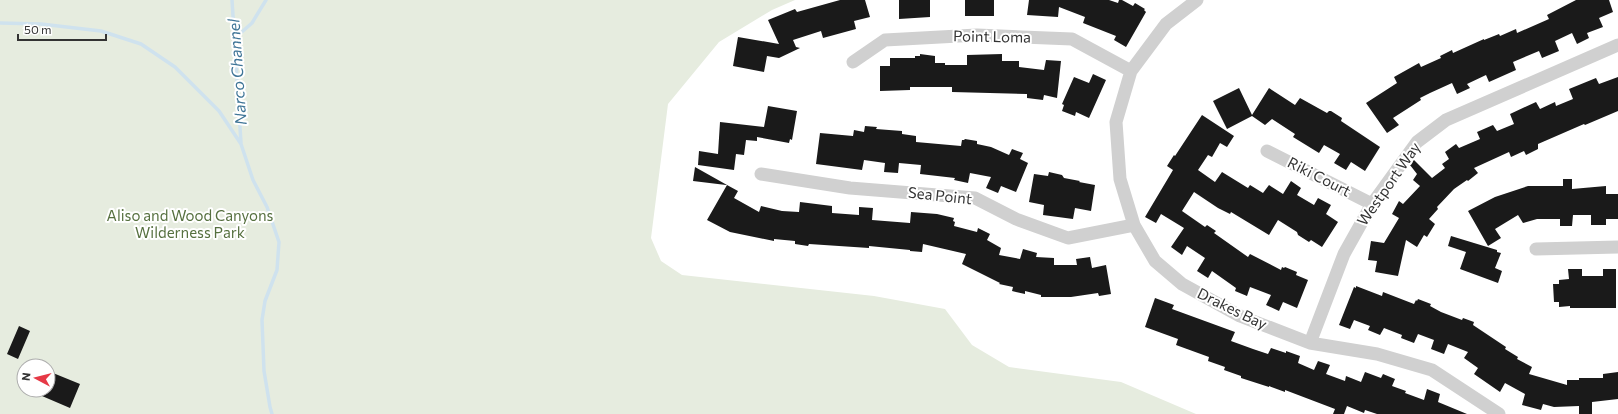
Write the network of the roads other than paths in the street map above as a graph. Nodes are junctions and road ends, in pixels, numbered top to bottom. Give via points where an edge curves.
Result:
1 (1197, 0) edge
2 (1618, 45) edge
3 (853, 62) dead end
4 (1131, 71) junction
5 (1267, 151) dead end
6 (761, 174) dead end
7 (1372, 204) junction
8 (1134, 225) junction
9 (1618, 247) edge
10 (1536, 248) dead end
11 (1310, 343) junction
12 (1500, 414) edge

1 - 4 street via 1166,24
2 - 7 street, Westport Way via 1446,120 1417,142
3 - 4 street, Point Loma via 885,40 977,35 1072,39
4 - 8 street, Drakes Bay via 1116,122 1120,179
5 - 7 street, Riki Court
6 - 8 street, Sea Point via 850,188 975,198 1016,218 1068,238
7 - 11 street, Westport Way via 1344,254
8 - 11 street, Drakes Bay via 1155,261 1182,284 1240,316
9 - 10 street
11 - 12 street, Drakes Bay via 1377,354 1432,370

